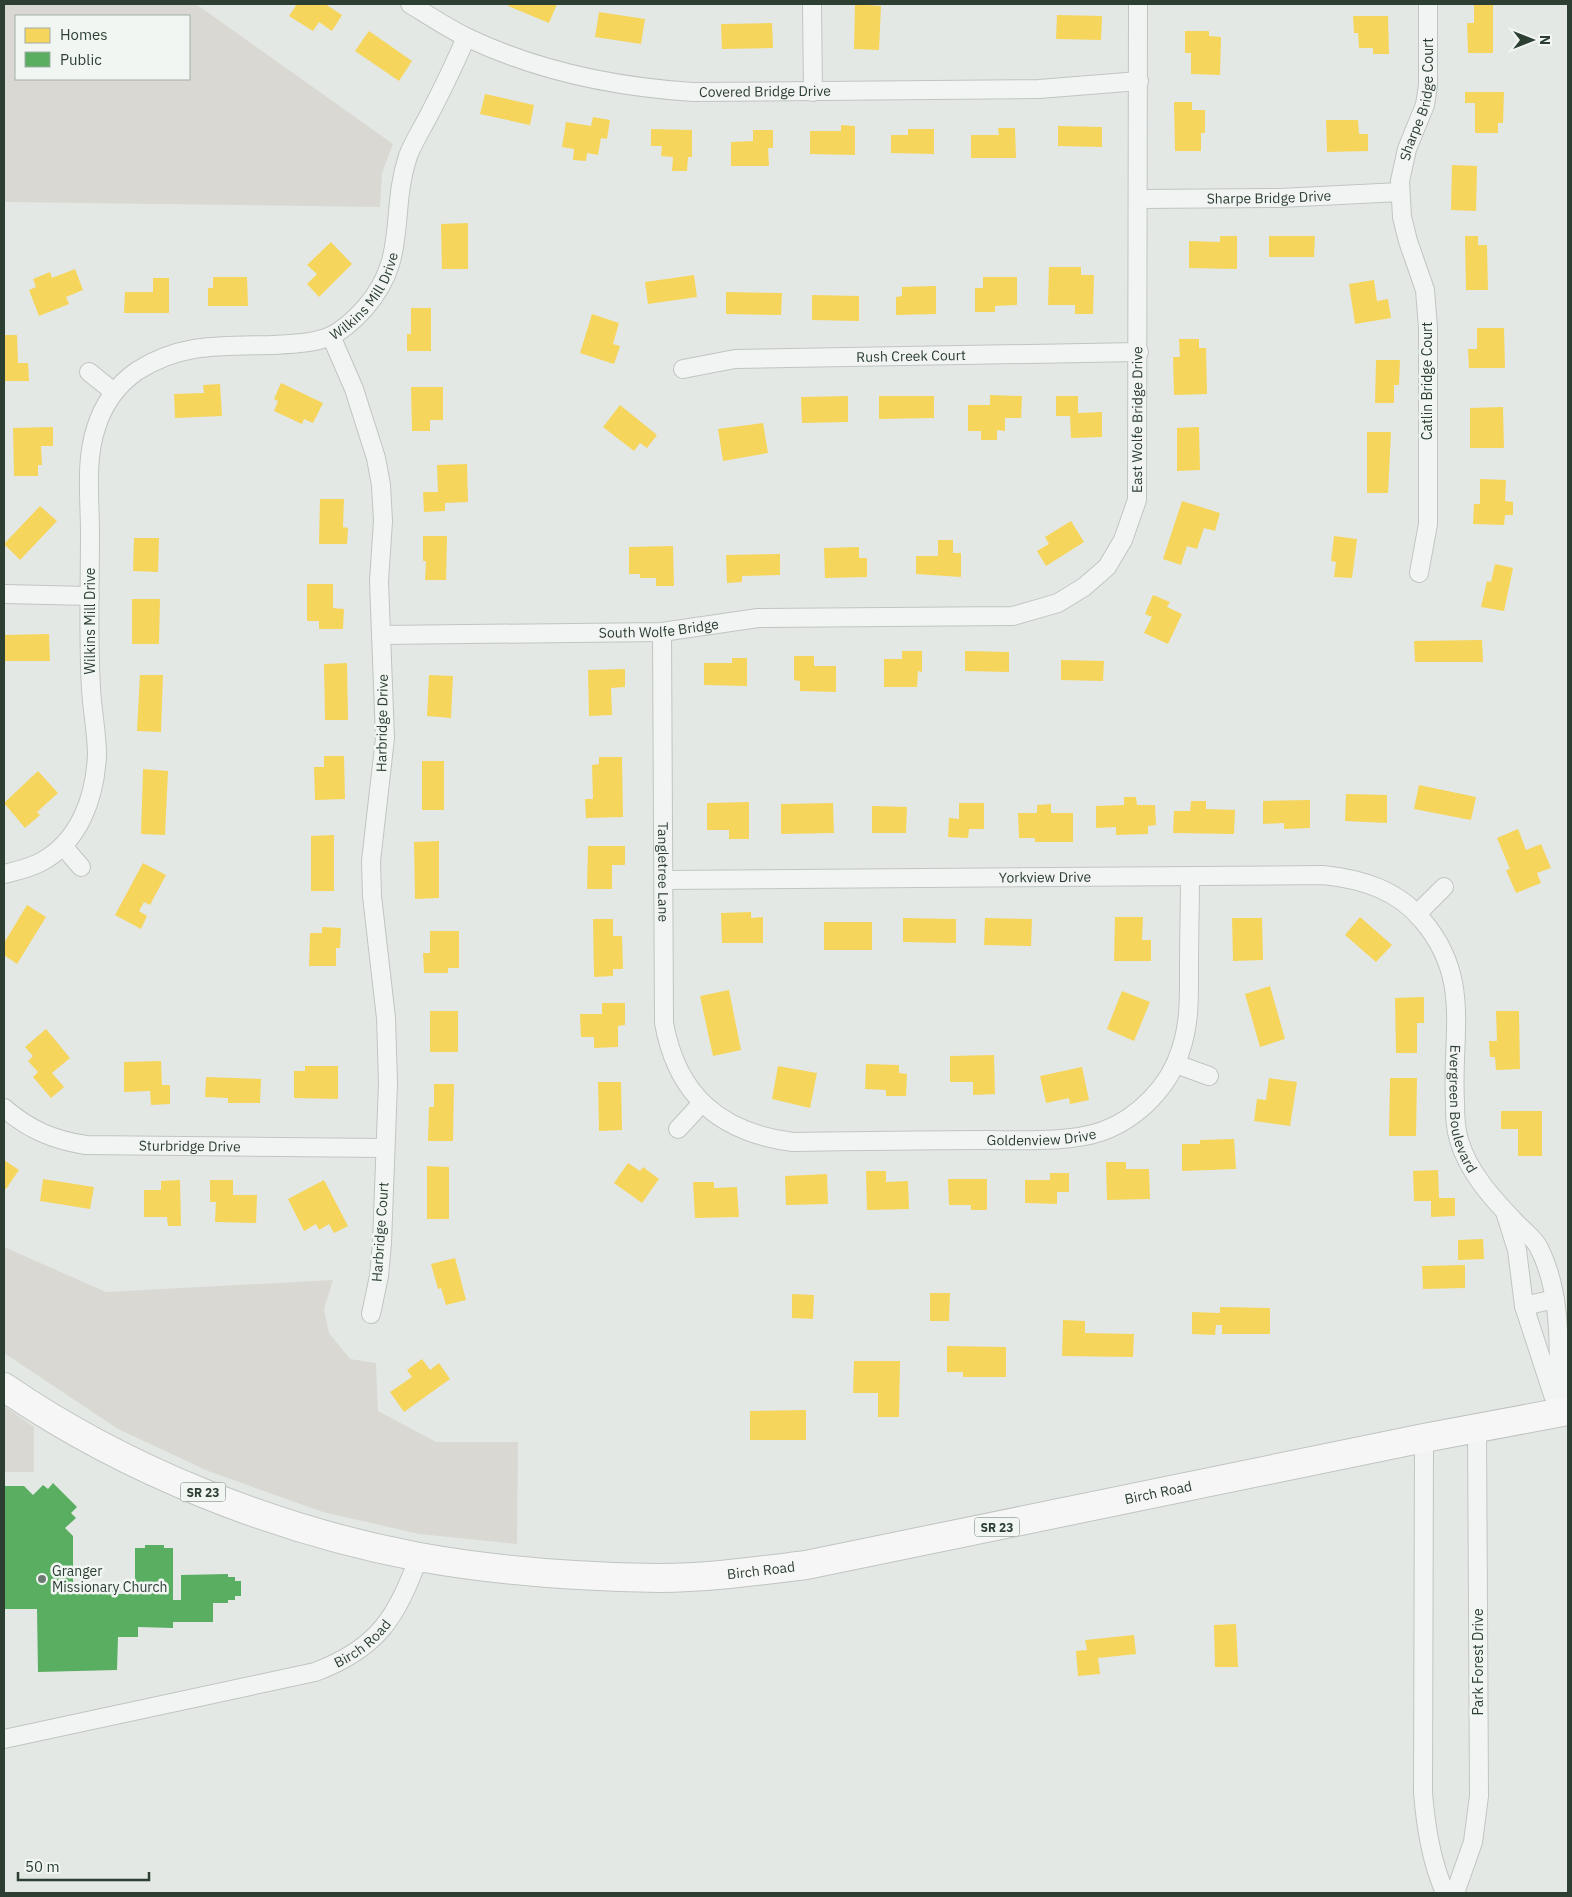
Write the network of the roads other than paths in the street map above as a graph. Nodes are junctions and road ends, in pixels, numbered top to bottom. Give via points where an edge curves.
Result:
1 (410, 4) edge
2 (812, 4) edge
3 (1138, 4) edge
4 (1428, 4) edge
5 (466, 36) junction
6 (1139, 81) junction
7 (813, 92) junction
8 (1400, 192) junction
9 (1139, 199) junction
10 (331, 336) junction
11 (1139, 352) junction
12 (683, 369) dead end
13 (88, 372) dead end
14 (114, 392) junction
15 (1420, 573) dead end
16 (4, 594) edge
17 (90, 596) junction
18 (936, 617) joint
19 (662, 632) junction
20 (381, 635) junction
21 (63, 846) junction
22 (82, 867) dead end
23 (4, 874) edge
24 (1190, 876) junction
25 (664, 880) junction
26 (1444, 887) dead end
27 (1417, 914) junction
28 (1456, 994) joint
29 (1176, 1064) junction
30 (1209, 1076) dead end
31 (702, 1103) junction
32 (4, 1108) edge
33 (678, 1129) dead end
34 (877, 1141) joint
35 (385, 1148) junction
36 (1505, 1211) junction
37 (1555, 1299) junction
38 (1524, 1306) junction
39 (371, 1314) dead end
40 (4, 1387) edge
41 (1564, 1412) edge
42 (1476, 1428) junction
43 (1424, 1438) junction
44 (419, 1557) junction
45 (4, 1739) edge
46 (1445, 1893) edge
47 (1455, 1893) edge

1 - 5 street, Covered Bridge Drive
2 - 7 street
3 - 6 street, East Wolfe Bridge Drive
4 - 8 street, Sharpe Bridge Court via 1428,85 1425,105 1407,149
5 - 7 street, Covered Bridge Drive via 512,56 612,84 693,92
5 - 10 street, Wilkins Mill Drive via 409,153 400,181 397,240 392,263 365,307
6 - 7 street, Covered Bridge Drive via 1039,89
6 - 9 street, East Wolfe Bridge Drive
8 - 9 street, Sharpe Bridge Drive via 1280,198
8 - 15 street, Catlin Bridge Court via 1408,241 1425,290 1428,328 1428,524
9 - 11 street, East Wolfe Bridge Drive
10 - 14 street, Wilkins Mill Drive via 305,342 199,347 175,352 132,375
10 - 20 street, Harbridge Drive via 366,420 381,485
11 - 12 street, Rush Creek Court via 734,359
11 - 18 street, East Wolfe Bridge Drive via 1137,500 1123,540 1108,567 1074,594 1039,610 1014,616
13 - 14 street
14 - 17 street, Wilkins Mill Drive via 106,402 92,448
16 - 17 street
17 - 21 street, Wilkins Mill Drive via 90,687 97,754 86,812
18 - 19 street, South Wolfe Bridge via 758,618
19 - 20 street, South Wolfe Bridge
19 - 25 street, Tangletree Lane
20 - 35 street, Harbridge Drive via 385,738 371,861 386,1018
21 - 22 street
21 - 23 street, Wilkins Mill Drive via 38,864
24 - 25 street, Yorkview Drive
24 - 27 street, Yorkview Drive via 1323,875 1349,878 1380,887
24 - 29 street, Goldenview Drive via 1188,1010 1186,1031
25 - 31 street, Tangletree Lane via 664,1023 670,1051 681,1075
26 - 27 street
27 - 28 street, Yorkview Drive via 1439,942 1450,966
28 - 36 street, Evergreen Boulevard via 1454,1093 1457,1134 1478,1179
29 - 30 street
29 - 34 street, Goldenview Drive via 1146,1103 1134,1114 1102,1132 1034,1139
31 - 33 street
31 - 34 street, Tangletree Lane via 717,1116 746,1132 766,1138 793,1142
32 - 35 street, Sturbridge Drive via 43,1135 86,1145
35 - 39 street, Harbridge Court via 382,1243
36 - 37 street, Evergreen Boulevard via 1539,1247
36 - 38 street, Evergreen Boulevard via 1517,1250
37 - 38 street
37 - 41 street, Evergreen Boulevard
38 - 41 street, Evergreen Boulevard
40 - 44 main road, SR 23 via 95,1441 226,1502 325,1535
41 - 42 main road, Birch Road / SR 23
42 - 43 main road, Birch Road / SR 23
42 - 47 street, Park Forest Drive via 1479,1796 1473,1842
43 - 44 main road, Birch Road / SR 23 via 806,1565 650,1577 485,1566
43 - 46 street via 1423,1793 1426,1830
44 - 45 street, Birch Road via 403,1599 390,1619 363,1647 331,1666

